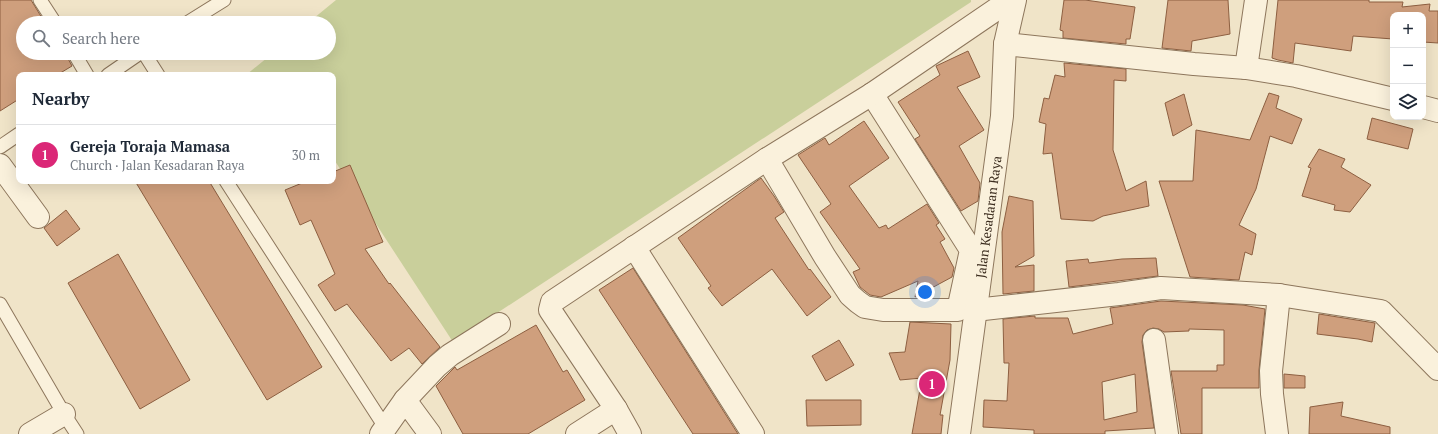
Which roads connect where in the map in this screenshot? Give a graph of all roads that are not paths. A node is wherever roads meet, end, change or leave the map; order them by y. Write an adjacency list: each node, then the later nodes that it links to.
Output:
1 (40, 0): 6 (lane)
2 (224, 0): 7 (lane)
3 (1010, 0): 16 (street)
4 (1015, 0): 8 (street, Jalan Kesadaran Raya)
5 (1256, 0): 12 (street)
6 (50, 16)
7 (199, 16)
8 (1005, 44): 12 (street); 29 (street, Jalan Kesadaran Raya)
9 (78, 60): 13 (lane)
10 (130, 60): 14 (lane)
11 (148, 60): 15 (lane)
12 (1246, 68): 17 (street)
13 (85, 72)
14 (112, 72)
15 (156, 72)
16 (872, 94): 22 (street); 22 (street)
17 (1390, 98)
18 (1426, 108): 19 (street)
19 (1438, 111)
20 (16, 136): 21 (lane)
21 (0, 147)
22 (767, 159): 26 (street)
23 (0, 165): 25 (street)
24 (228, 184): 36 (lane)
25 (38, 217)
26 (634, 247): 34 (street); 42 (street)
27 (1279, 294): 29 (street); 32 (street); 45 (street)
28 (0, 304): 35 (lane)
29 (975, 310): 43 (street, Jalan Kesadaran Raya)
30 (499, 324): 33 (street)
31 (1154, 340): 44 (street)
32 (1438, 369)
33 (405, 400): 36 (street); 39 (street)
34 (616, 409): 40 (street); 41 (street)
35 (64, 414): 37 (street); 38 (lane)
36 (383, 431)
37 (30, 434)
38 (77, 434)
39 (430, 434)
40 (577, 434)
41 (630, 434)
42 (753, 434)
43 (959, 434)
44 (1166, 434)
45 (1278, 434)

